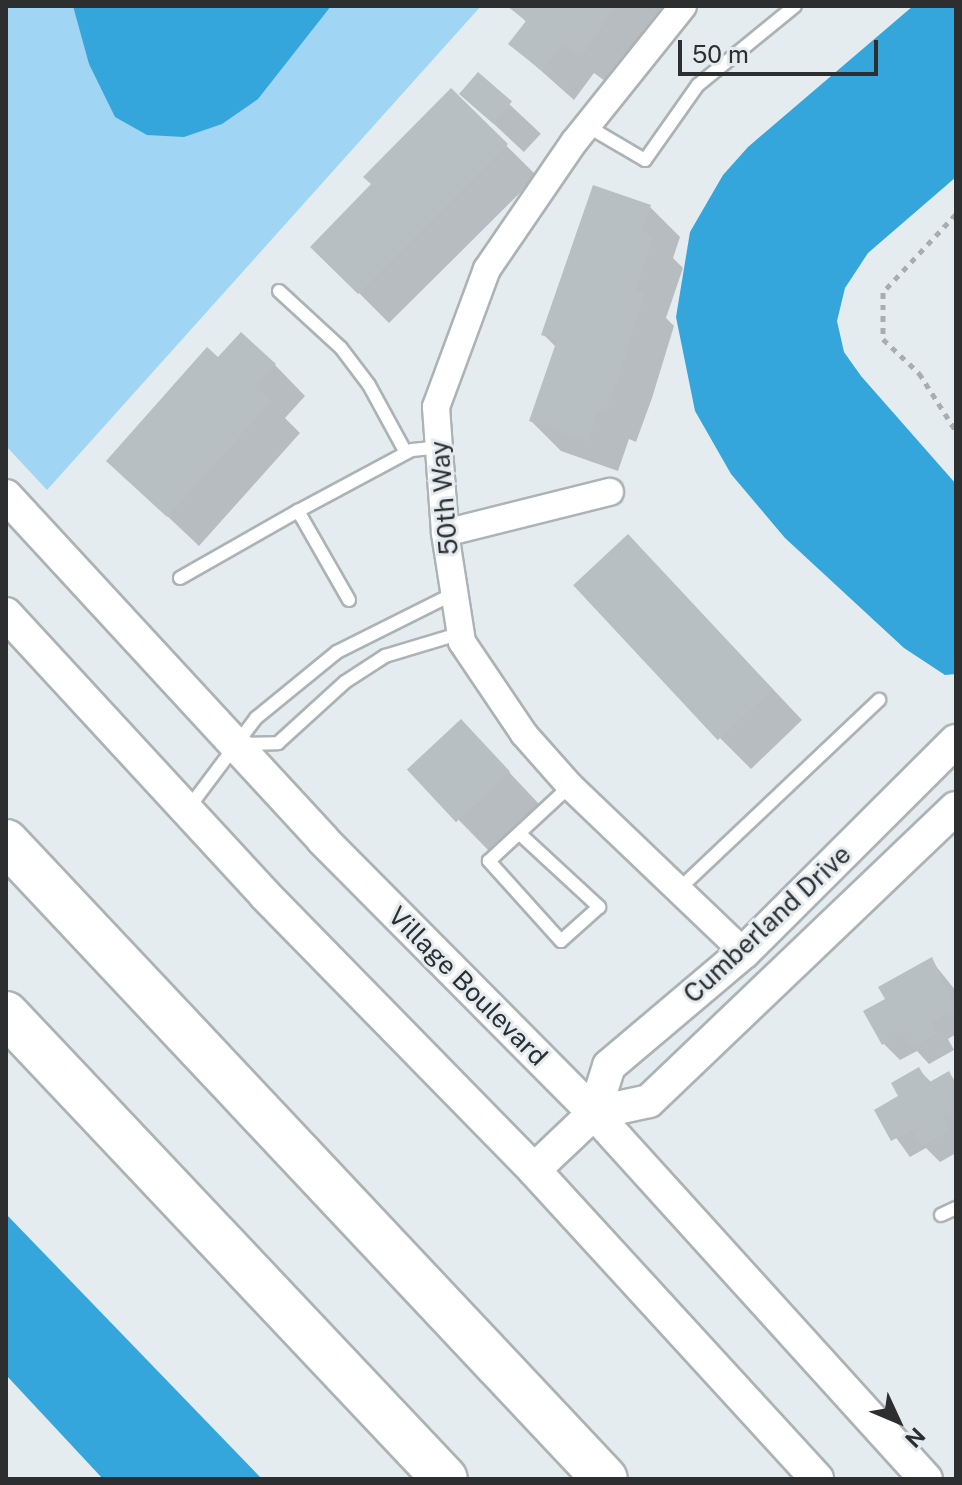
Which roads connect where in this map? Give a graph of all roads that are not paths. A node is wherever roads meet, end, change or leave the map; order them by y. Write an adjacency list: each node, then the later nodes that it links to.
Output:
1 (683, 6): 3 (street, 50th Way)
2 (795, 6): 3 (lane)
3 (587, 126): 5 (street, 50th Way)
4 (279, 291): 6 (lane)
5 (439, 447): 6 (lane); 10 (street, 50th Way)
6 (406, 453): 9 (lane)
7 (610, 492): 10 (street)
8 (6, 496): 18 (street, Village Boulevard)
9 (298, 511): 11 (lane); 13 (lane)
10 (445, 533): 12 (street, 50th Way)
11 (180, 578)
12 (453, 594): 15 (street, 50th Way); 18 (lane)
13 (349, 600)
14 (6, 614): 21 (street)
15 (461, 633): 18 (lane); 19 (street, 50th Way)
16 (879, 700): 24 (lane)
17 (956, 741): 25 (street, Cumberland Drive)
18 (236, 744): 21 (lane); 27 (street, Village Boulevard)
19 (570, 786): 22 (lane); 24 (street, 50th Way)
20 (956, 808): 27 (street, Cumberland Drive)
21 (187, 810): 28 (street)
22 (520, 834): 22 (lane)
23 (6, 842): 32 (highway)
24 (677, 891): 25 (street, 50th Way)
25 (744, 952): 27 (street, Cumberland Drive)
26 (6, 1014): 31 (highway)
27 (594, 1113): 28 (street, Cumberland Drive); 34 (street, Village Boulevard)
28 (534, 1170): 33 (street)
29 (956, 1208): 30 (lane)
30 (941, 1215)
31 (445, 1479)
32 (605, 1479)
33 (817, 1479)
34 (926, 1479)

